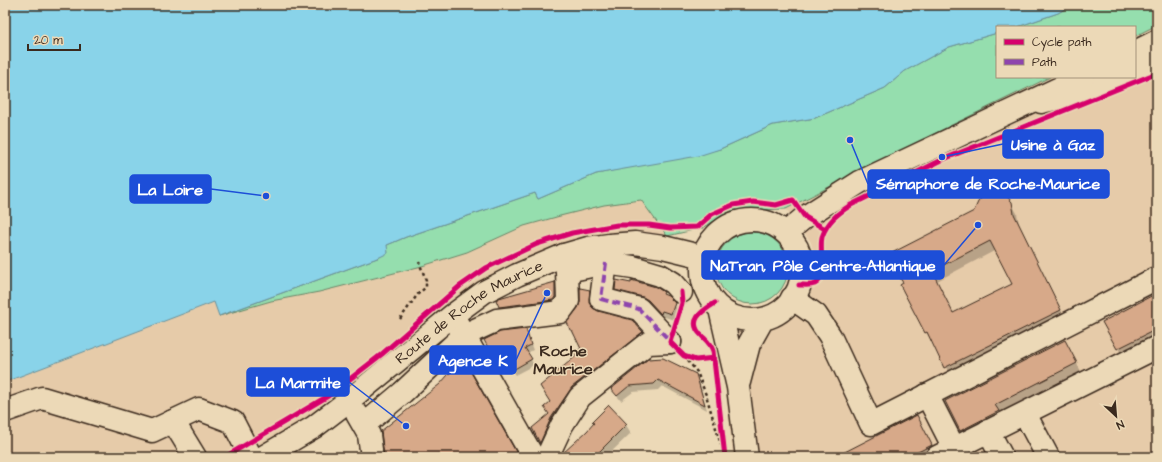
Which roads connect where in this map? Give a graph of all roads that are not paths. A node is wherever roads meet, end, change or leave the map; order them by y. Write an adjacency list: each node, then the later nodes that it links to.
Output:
1 (1157, 41): 2 (street)
2 (1136, 52)
3 (1157, 61): 4 (street)
4 (1136, 71)
5 (1081, 78): 7 (street)
6 (1118, 78): 7 (street)
7 (1022, 106): 8 (street)
8 (788, 235): 9 (street); 14 (street)
9 (704, 257): 10 (street, Route de Roche Maurice); 15 (street)
10 (565, 263): 11 (street, Route de Roche Maurice); 16 (street, Route de Roche Maurice); 18 (street)
11 (606, 263): 13 (street, Route de Roche Maurice); 34 (street)
12 (1157, 278): 21 (street)
13 (681, 292)
14 (792, 298): 17 (street); 21 (street)
15 (720, 309): 17 (street); 20 (street)
16 (453, 315): 18 (street); 22 (street, Route de Roche Maurice)
17 (763, 318): 20 (street)
18 (464, 335): 26 (street); 33 (street)
19 (1157, 346): 24 (street)
20 (738, 387): 35 (street)
21 (927, 395): 28 (street)
22 (348, 401): 26 (street); 31 (street, Route de Roche Maurice)
23 (5, 411): 25 (street)
24 (1025, 414): 27 (street); 37 (street)
25 (173, 421): 29 (street); 30 (street)
26 (364, 425): 32 (street)
27 (988, 431): 28 (street); 36 (street)
28 (945, 453)
29 (195, 457)
30 (251, 457)
31 (263, 457)
32 (372, 457)
33 (533, 457)
34 (547, 457)
35 (747, 457)
36 (1002, 457)
37 (1048, 457)

